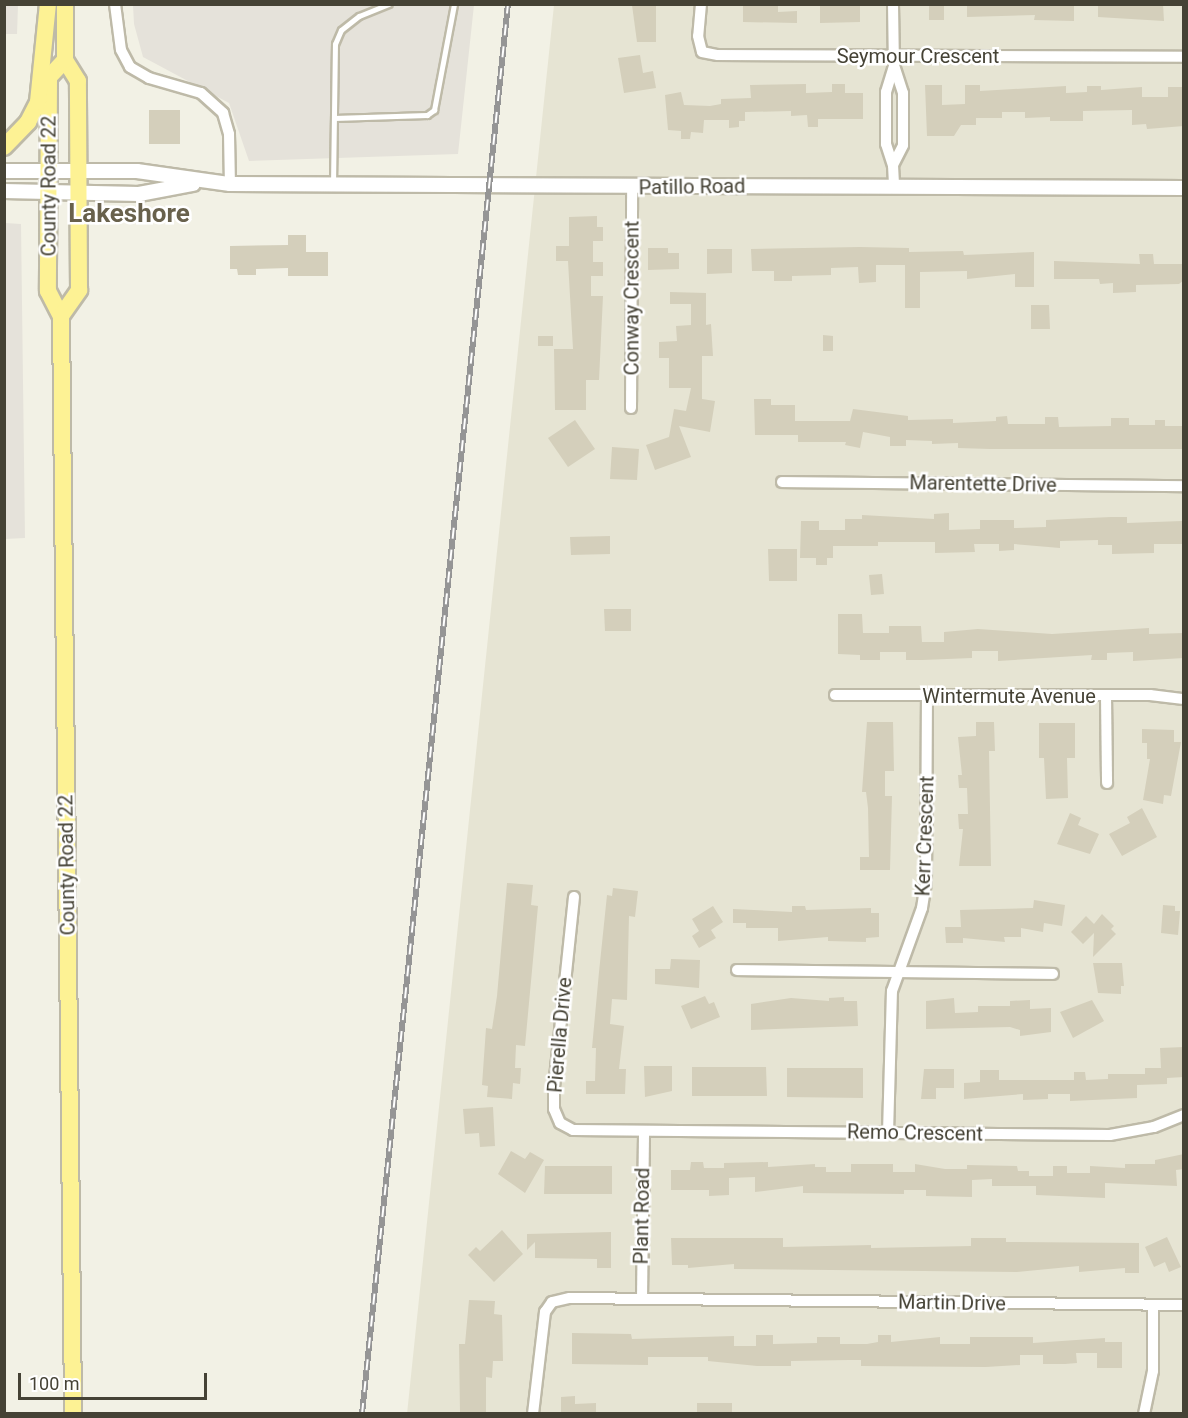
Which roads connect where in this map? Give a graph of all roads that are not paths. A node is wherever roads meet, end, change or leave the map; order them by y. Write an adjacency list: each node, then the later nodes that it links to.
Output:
1 (48, 4): 12 (main road)
2 (65, 4): 9 (main road, County Road 22)
3 (115, 4): 18 (street)
4 (389, 4): 11 (lane)
5 (454, 4): 11 (lane)
6 (701, 4): 10 (street, Seymour Crescent)
7 (893, 4): 10 (street)
8 (1184, 57): 10 (street, Seymour Crescent)
9 (65, 60): 15 (main road, County Road 22); 16 (main road, County Road 22)
10 (894, 61): 13 (street); 13 (street)
11 (334, 118): 19 (lane)
12 (4, 147)
13 (893, 165): 20 (street)
14 (4, 171): 15 (street, Patillo Road)
15 (50, 171): 16 (street, Patillo Road); 24 (main road, County Road 22)
16 (78, 171): 17 (street, Patillo Road); 25 (main road, County Road 22)
17 (201, 182): 18 (street, Patillo Road); 25 (street, Patillo Road)
18 (230, 184): 19 (street, Patillo Road)
19 (333, 185): 21 (street, Patillo Road)
20 (894, 186): 21 (street, Patillo Road); 22 (street, Patillo Road)
21 (632, 188): 27 (street, Conway Crescent)
22 (1184, 188)
23 (4, 191): 24 (street, Patillo Road)
24 (49, 192): 25 (street, Patillo Road); 26 (main road, County Road 22)
25 (78, 193): 26 (main road, County Road 22)
26 (61, 316): 45 (main road, County Road 22)
27 (631, 408)
28 (782, 482): 29 (street, Marentette Drive)
29 (1184, 486)
30 (835, 695): 31 (street, Wintermute Avenue)
31 (927, 696): 32 (street, Wintermute Avenue); 37 (street, Kerr Crescent)
32 (1106, 696): 33 (street, Wintermute Avenue); 34 (street)
33 (1184, 699)
34 (1107, 783)
35 (574, 897): 40 (street, Pierella Drive)
36 (737, 970): 37 (street)
37 (899, 972): 38 (street); 41 (street)
38 (1053, 974)
39 (1184, 1115): 41 (street, Remo Crescent)
40 (644, 1132): 41 (street, Remo Crescent); 42 (street, Plant Road)
41 (888, 1133)
42 (642, 1299): 43 (street, Martin Drive); 46 (street)
43 (1153, 1305): 44 (street); 47 (street)
44 (1184, 1305)
45 (73, 1413)
46 (533, 1413)
47 (1144, 1413)

